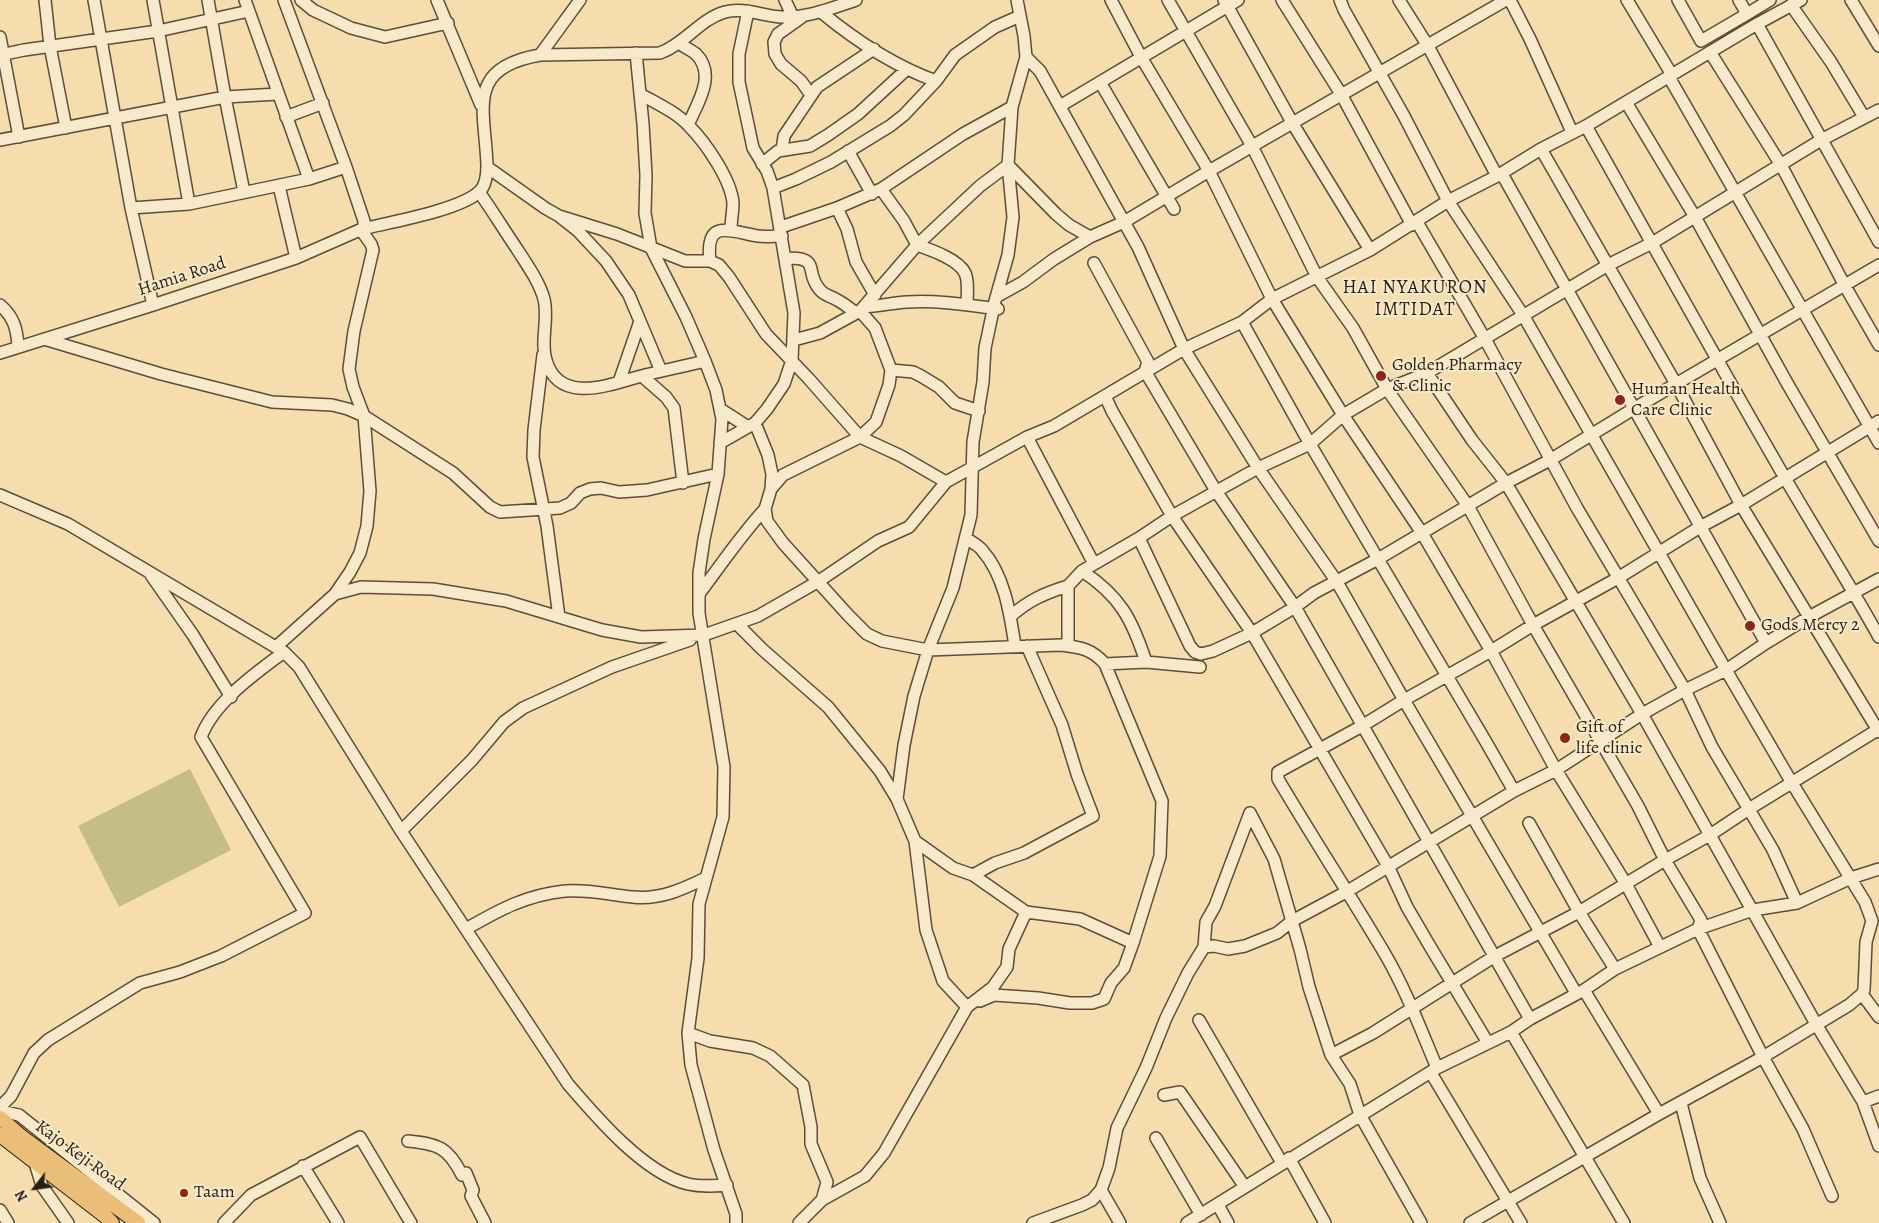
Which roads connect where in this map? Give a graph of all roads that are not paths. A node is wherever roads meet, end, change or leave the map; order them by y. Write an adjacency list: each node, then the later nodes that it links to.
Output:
1 (45, 0): 41 (street)
2 (94, 0): 39 (street)
3 (153, 0): 36 (street)
4 (208, 0): 33 (street)
5 (284, 0): 62 (street)
6 (301, 0): 34 (street)
7 (437, 0): 34 (street)
8 (580, 0): 48 (street)
9 (785, 0): 32 (street)
10 (856, 0): 28 (street)
11 (1017, 0): 31 (street)
12 (1111, 0): 50 (street)
13 (1168, 0): 37 (street)
14 (1238, 0): 25 (street)
15 (1282, 0): 58 (street)
16 (1340, 0): 52 (street)
17 (1399, 0): 42 (street)
18 (1508, 0): 42 (street); 75 (street)
19 (1627, 0): 53 (street)
20 (1678, 0): 29 (street)
21 (1738, 0): 29 (street)
22 (1770, 0): 29 (street)
23 (1851, 0): 43 (street)
24 (1796, 2): 35 (street); 69 (street)
25 (1225, 3): 37 (street); 71 (street)
26 (247, 5): 33 (street); 56 (street)
27 (748, 11): 32 (street); 40 (street); 83 (street)
28 (821, 12): 30 (street); 44 (street)
29 (1747, 14)
30 (806, 15): 32 (street); 59 (street)
31 (1020, 16): 49 (street); 54 (street)
32 (793, 17)
33 (212, 20): 36 (street); 60 (street)
34 (448, 23): 64 (street)
35 (1757, 24): 45 (street); 78 (street)
36 (158, 31): 39 (street); 66 (street)
37 (1185, 31): 50 (street); 79 (street)
38 (0, 37): 47 (street)
39 (102, 39): 41 (street); 70 (street)
40 (679, 43): 46 (street); 72 (street)
41 (50, 46): 47 (street); 74 (street)
42 (1428, 46): 52 (street); 89 (street)
43 (1879, 46)
44 (874, 49): 51 (street); 59 (street)
45 (1710, 52): 53 (street); 85 (street)
46 (636, 53): 48 (street); 57 (street)
47 (2, 55): 76 (street)
48 (540, 55): 64 (street)
49 (1026, 57): 63 (street); 65 (street)
50 (1141, 57): 55 (street); 88 (street)
51 (906, 69): 54 (street); 81 (street)
52 (1380, 72): 58 (street); 98 (street)
53 (1671, 76): 61 (street); 96 (street)
54 (936, 81): 82 (street)
55 (1100, 82): 63 (street); 97 (street)
56 (278, 94): 60 (street); 68 (street)
57 (640, 94): 72 (street); 114 (street)
58 (1341, 94): 71 (street); 106 (street)
59 (811, 95): 81 (street)
60 (225, 98): 66 (street); 94 (street)
61 (1626, 102): 73 (street); 104 (street)
62 (323, 103): 68 (street); 86 (street)
63 (1060, 106): 105 (street)
64 (482, 107): 87 (street)
65 (1012, 107): 84 (street); 93 (street)
66 (171, 108): 70 (street); 99 (street)
67 (1879, 110): 69 (street)
68 (286, 117): 90 (street)
69 (1864, 117): 78 (street)
70 (115, 119): 74 (street); 100 (street)
71 (1293, 124): 79 (street); 115 (street)
72 (688, 125): 108 (street)
73 (1586, 126): 75 (street); 112 (street)
74 (66, 128): 76 (street)
75 (1572, 132): 80 (street)
76 (19, 137): 77 (street)
77 (0, 140)
78 (1821, 140): 85 (street); 111 (street)
79 (1252, 146): 88 (street); 122 (street)
80 (1541, 149): 89 (street); 120 (street)
81 (782, 150): 83 (street)
82 (848, 151): 92 (street); 93 (street)
83 (762, 164): 92 (street)
84 (1008, 164): 110 (street); 113 (street); 126 (street)
85 (1781, 165): 96 (street); 123 (street)
86 (346, 167): 90 (street); 107 (street)
87 (487, 167): 95 (street); 103 (street)
88 (1209, 171): 97 (street); 127 (street)
89 (1500, 175): 98 (street); 124 (street)
90 (309, 179): 91 (street)
91 (280, 186): 94 (street); 116 (street)
92 (774, 188): 109 (street)
93 (877, 191): 101 (street); 113 (street)
94 (244, 192): 99 (street)
95 (479, 192): 107 (street, Hamia Road); 143 (street)
96 (1734, 192): 104 (street); 132 (street)
97 (1168, 197): 102 (street); 105 (street)
98 (1448, 201): 106 (street); 134 (street)
99 (189, 204): 100 (street)
100 (132, 208): 130 (street)
101 (838, 208): 109 (street); 125 (street)
102 (1174, 209)
103 (559, 216): 114 (street); 135 (street)
104 (1695, 216): 112 (street); 137 (street)
105 (1124, 222): 110 (street); 144 (street)
106 (1414, 223): 115 (street); 139 (street)
107 (362, 227): 116 (street, Hamia Road); 162 (street)
108 (731, 230): 109 (street); 118 (street)
109 (781, 232): 117 (street)
110 (1090, 237): 126 (street)
111 (1879, 242)
112 (1652, 243): 120 (street); 147 (street)
113 (917, 246): 125 (street); 128 (street)
114 (650, 248): 118 (street); 148 (street)
115 (1370, 250): 122 (street)
116 (296, 258): 130 (street, Hamia Road)
117 (785, 258): 133 (street); 140 (street)
118 (710, 261): 146 (street)
119 (1094, 263): 151 (street)
120 (1608, 265): 124 (street); 155 (street)
121 (1879, 266): 123 (street)
122 (1317, 277): 127 (street); 156 (street)
123 (1845, 286): 132 (street); 141 (street)
124 (1568, 290): 134 (street); 158 (street)
125 (876, 295): 133 (street)
126 (996, 297): 160 (street)
127 (1272, 299): 136 (street); 161 (street)
128 (967, 304): 131 (street); 133 (street)
129 (0, 305): 142 (street)
130 (153, 305): 138 (street, Hamia Road)
131 (998, 309)
132 (1803, 310): 137 (street); 163 (street)
133 (860, 311): 140 (street); 149 (street)
134 (1523, 315): 139 (street); 165 (street)
135 (640, 321): 150 (street); 154 (street)
136 (1242, 322): 144 (street); 170 (street)
137 (1760, 334): 147 (street); 171 (street)
138 (44, 339): 142 (street, Hamia Road); 162 (street)
139 (1484, 339): 152 (street); 172 (street)
140 (794, 340): 146 (street)
141 (1879, 345)
142 (18, 347): 145 (street, Hamia Road)
143 (544, 349): 154 (street); 185 (street)
144 (1184, 349): 151 (street); 174 (street)
145 (0, 352)
146 (792, 360): 164 (street); 166 (street)
147 (1718, 360): 155 (street); 176 (street)
148 (705, 361): 150 (street); 159 (street)
149 (891, 370): 160 (street); 166 (street)
150 (661, 371): 153 (street)
151 (1145, 371): 157 (street); 181 (street)
152 (1427, 373): 156 (street); 179 (street)
153 (642, 376): 154 (street); 178 (street)
154 (619, 382)
155 (1676, 384): 158 (street); 183 (street)
156 (1387, 389): 161 (street); 184 (street)
157 (1105, 396): 167 (street); 187 (street)
158 (1635, 408): 165 (street); 188 (street)
159 (720, 409): 164 (street); 168 (street)
160 (979, 411): 173 (street)
161 (1343, 415): 170 (street); 189 (street)
162 (364, 416): 185 (street); 204 (street)
163 (1874, 424): 169 (street); 171 (street)
164 (751, 425): 168 (street); 180 (street)
165 (1591, 436): 172 (street); 193 (street)
166 (860, 437): 177 (street); 180 (street)
167 (1027, 437): 173 (street); 195 (street)
168 (720, 443): 175 (street)
169 (1879, 443)
170 (1310, 444): 174 (street); 194 (street)
171 (1827, 452): 176 (street); 192 (street)
172 (1550, 460): 179 (street); 198 (street)
173 (973, 467): 177 (street); 190 (street)
174 (1258, 468): 181 (street); 201 (street)
175 (718, 474): 178 (street); 205 (street)
176 (1785, 479): 183 (street); 203 (street)
177 (946, 482): 200 (street)
178 (683, 483): 185 (street)
179 (1506, 483): 184 (street); 206 (street)
180 (771, 489): 186 (street)
181 (1216, 491): 187 (street); 207 (street)
182 (0, 496): 197 (street)
183 (1741, 505): 188 (street); 210 (street)
184 (1468, 506): 189 (street); 212 (street)
185 (543, 509): 208 (street)
186 (765, 509): 200 (street); 205 (street)
187 (1172, 516): 191 (street); 213 (street)
188 (1700, 527): 193 (street); 216 (street)
189 (1422, 533): 194 (street); 222 (street)
190 (966, 538): 209 (street); 221 (street)
191 (1139, 538): 195 (street); 213 (street)
192 (1879, 541)
193 (1659, 553): 198 (street); 226 (street)
194 (1378, 559): 201 (street); 227 (street)
195 (1094, 564): 196 (street)
196 (1082, 571): 202 (street); 223 (street)
197 (150, 573): 220 (street); 229 (street)
198 (1618, 578): 206 (street); 228 (street)
199 (1879, 579): 203 (street)
200 (819, 581): 211 (street); 221 (street)
201 (1337, 582): 207 (street); 230 (street)
202 (1068, 586): 209 (street); 219 (street)
203 (1855, 593): 210 (street); 215 (street)
204 (335, 594): 208 (street); 220 (street)
205 (699, 594): 214 (street)
206 (1575, 601): 212 (street); 231 (street)
207 (1295, 607): 213 (street); 232 (street)
208 (559, 617): 214 (street)
209 (1010, 617): 217 (street)
210 (1809, 617): 216 (street); 233 (street)
211 (737, 624): 214 (street); 239 (street)
212 (1533, 625): 222 (street); 234 (street)
213 (1252, 633): 235 (street)
214 (704, 635): 243 (street); 251 (street)
215 (1879, 637)
216 (1766, 644): 226 (street)
217 (1015, 646): 218 (street); 221 (street)
218 (1027, 646): 219 (street); 250 (street)
219 (1068, 646): 224 (street)
220 (281, 649): 229 (street); 243 (street)
221 (928, 650): 239 (street)
222 (1491, 651): 227 (street); 236 (street)
223 (1146, 662): 224 (street); 225 (street)
224 (1106, 664): 263 (street)
225 (1200, 667)
226 (1726, 670): 228 (street); 237 (street)
227 (1446, 675): 230 (street); 238 (street)
228 (1684, 690): 231 (street); 240 (street)
229 (231, 697): 287 (street)
230 (1404, 700): 232 (street); 241 (street)
231 (1642, 714): 234 (street); 244 (street)
232 (1362, 726): 235 (street); 246 (street)
233 (1878, 730): 237 (street)
234 (1600, 742): 236 (street); 247 (street)
235 (1319, 750): 248 (street); 254 (street)
236 (1556, 770): 238 (street); 253 (street)
237 (1792, 783): 240 (street); 252 (street)
238 (1514, 791): 241 (street)
239 (897, 799): 245 (street)
240 (1749, 809): 244 (street); 255 (street)
241 (1472, 816): 246 (street); 262 (street)
242 (1530, 823): 258 (street)
243 (400, 832): 260 (street)
244 (1710, 836): 247 (street); 256 (street)
245 (915, 841): 250 (street); 271 (street)
246 (1428, 841): 248 (street); 266 (street)
247 (1665, 860): 253 (street); 261 (street)
248 (1388, 866): 254 (street); 268 (street)
249 (1879, 869): 252 (street)
250 (972, 875): 257 (street)
251 (706, 878): 260 (street); 278 (street)
252 (1851, 878): 255 (street); 270 (street)
253 (1626, 884): 258 (street); 265 (street)
254 (1346, 892): 259 (street); 272 (street)
255 (1797, 903): 256 (street)
256 (1753, 910): 261 (street); 276 (street)
257 (1026, 912): 263 (street); 271 (street)
258 (1579, 912): 262 (street); 267 (street)
259 (1292, 921): 264 (street); 264 (street); 280 (street)
260 (466, 929): 299 (street)
261 (1698, 929): 265 (street); 281 (street)
262 (1541, 934): 266 (street); 269 (street)
263 (1133, 943): 271 (street)
264 (1204, 947): 301 (street)
265 (1660, 947): 267 (street)
266 (1495, 956): 268 (street); 274 (street)
267 (1615, 969): 269 (street)
268 (1452, 983): 272 (street); 279 (street)
269 (1580, 992): 274 (street); 288 (street)
270 (1862, 994): 273 (street); 276 (street)
271 (967, 1007): 303 (street)
272 (1412, 1009): 280 (street); 282 (street)
273 (1879, 1017)
274 (1530, 1018): 277 (street)
275 (1199, 1020): 296 (street)
276 (1816, 1024): 281 (street); 285 (street)
277 (1511, 1032): 279 (street); 295 (street)
278 (688, 1033): 299 (street); 303 (street)
279 (1488, 1043): 282 (street)
280 (1331, 1055): 289 (street)
281 (1763, 1057): 286 (street); 302 (street)
282 (1434, 1070): 289 (street); 304 (street)
283 (1164, 1096): 300 (street)
284 (1879, 1096): 285 (street)
285 (1863, 1102): 294 (street)
286 (1681, 1103): 288 (street); 328 (street)
287 (0, 1109): 312 (street)
288 (1659, 1114): 295 (street)
289 (1360, 1115): 296 (street); 324 (street)
290 (0, 1118): 311 (main road, Kajo Keji Road)
291 (0, 1135): 297 (main road, Kajo Keji Road)
292 (1156, 1138): 307 (street)
293 (408, 1141): 316 (street)
294 (1879, 1146)
295 (1585, 1157): 304 (street); 327 (street)
296 (1285, 1161): 300 (street); 323 (street)
297 (36, 1163): 309 (street); 310 (main road, Kajo Keji Road)
298 (303, 1166): 313 (street); 314 (street); 315 (street)
299 (727, 1185): 317 (street)
300 (1245, 1187): 305 (street)
301 (1101, 1190): 319 (street); 320 (street)
302 (1832, 1196)
303 (822, 1200): 318 (street)
304 (1507, 1200): 325 (street); 326 (street)
305 (1218, 1205): 307 (street); 322 (street)
306 (0, 1210): 308 (street)
307 (1201, 1215): 321 (street)
308 (8, 1223)
309 (68, 1223)
310 (112, 1223)
311 (138, 1223)
312 (154, 1223)
313 (224, 1223)
314 (338, 1223)
315 (411, 1223)
316 (485, 1223)
317 (736, 1223)
318 (799, 1223)
319 (1033, 1223)
320 (1120, 1223)
321 (1187, 1223)
322 (1228, 1223)
323 (1325, 1223)
324 (1421, 1223)
325 (1470, 1223)
326 (1521, 1223)
327 (1624, 1223)
328 (1720, 1223)

